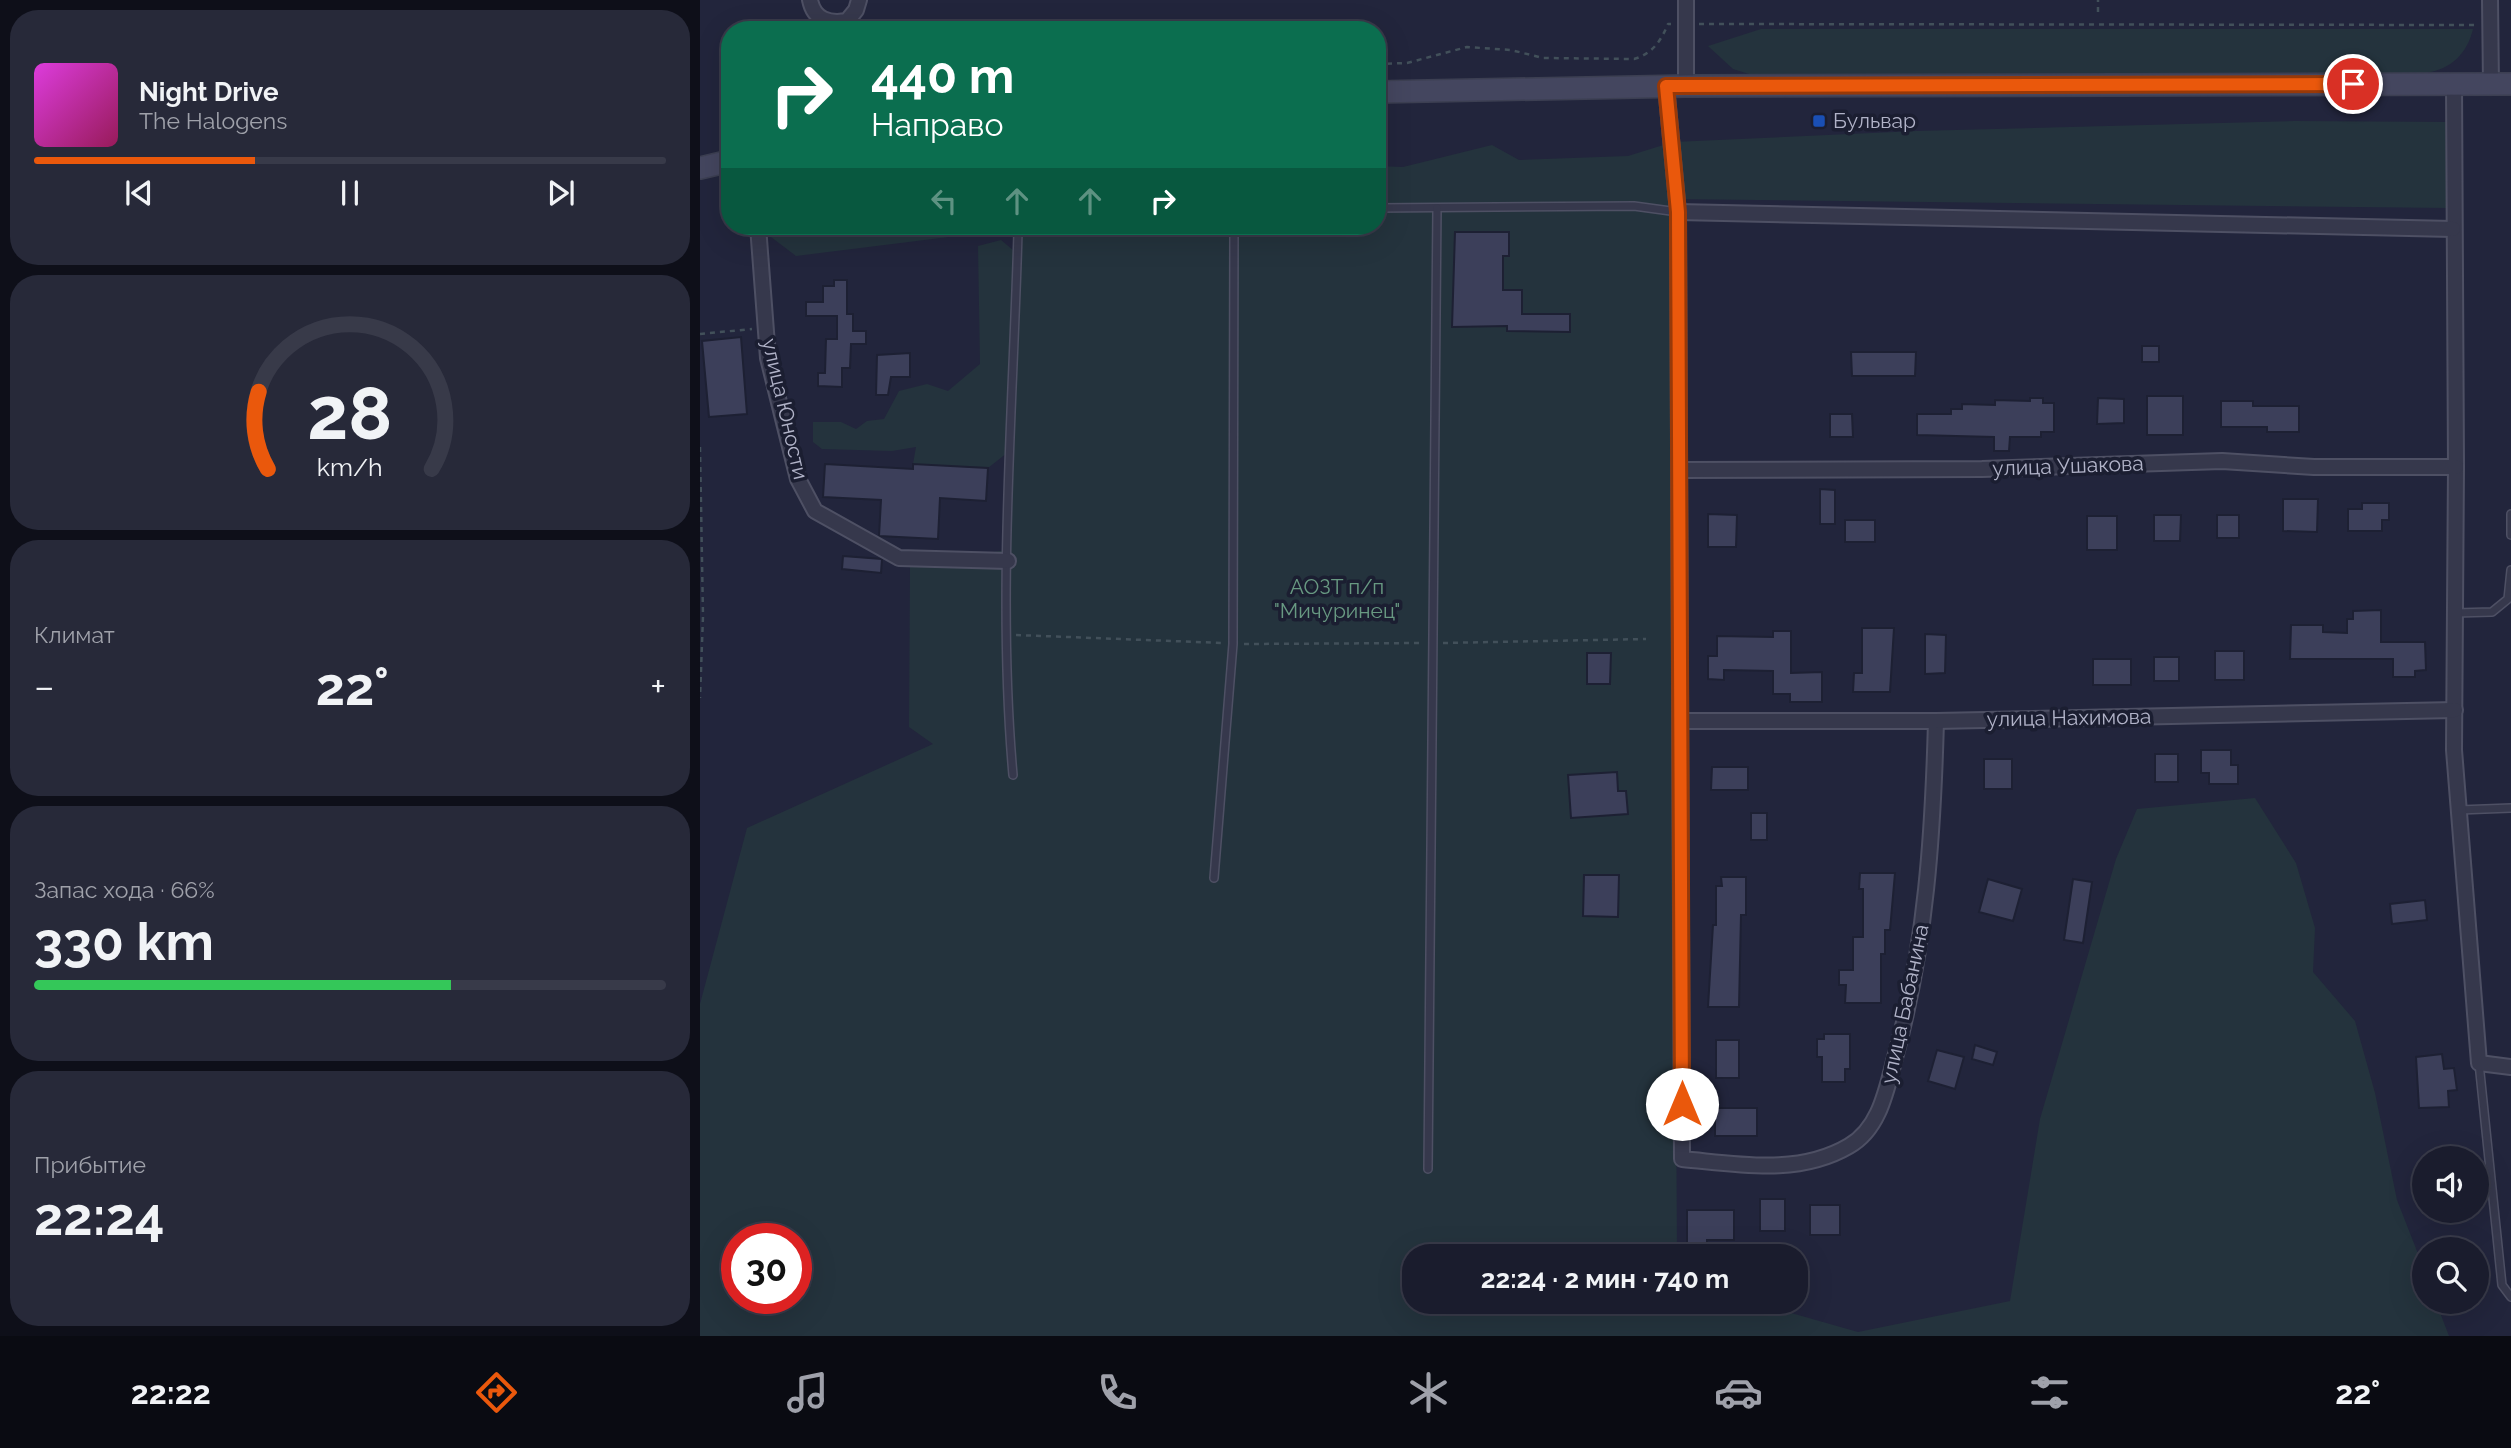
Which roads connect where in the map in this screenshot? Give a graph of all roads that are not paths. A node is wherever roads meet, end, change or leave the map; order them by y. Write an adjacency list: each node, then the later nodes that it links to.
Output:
1 (810, 0): 5 (street)
2 (859, 0): 6 (street)
3 (1686, 0): 9 (street)
4 (2490, 0): 8 (street)
5 (823, 21)
6 (847, 21)
7 (2454, 84): 8 (main road); 9 (main road); 16 (street)
8 (2501, 85)
9 (1676, 86): 10 (main road); 15 (street)
10 (1386, 92)
11 (721, 163): 12 (main road)
12 (700, 168)
13 (1386, 208): 14 (lane)
14 (1437, 208): 15 (lane); 36 (lane)
15 (1678, 212): 16 (street); 21 (street)
16 (2453, 229): 20 (street)
17 (759, 235): 24 (street, улица Юности)
18 (1018, 235): 24 (lane)
19 (1234, 235): 33 (lane)
20 (2456, 467): 21 (street, улица Ушакова); 26 (street)
21 (1679, 470): 28 (street)
22 (2511, 514): 23 (lane)
23 (2511, 535)
24 (1008, 561): 30 (lane)
25 (2511, 570): 26 (lane)
26 (2455, 613): 27 (street)
27 (2455, 710): 29 (street, улица Нахимова); 32 (street)
28 (1682, 721): 29 (street, улица Нахимова); 29 (street, улица Бабанина)
29 (1936, 721)
30 (1013, 775)
31 (2511, 808): 32 (lane)
32 (2459, 810): 34 (street)
33 (1214, 878)
34 (2479, 1063): 35 (street); 37 (lane)
35 (2511, 1067)
36 (1428, 1169)
37 (2511, 1297)

